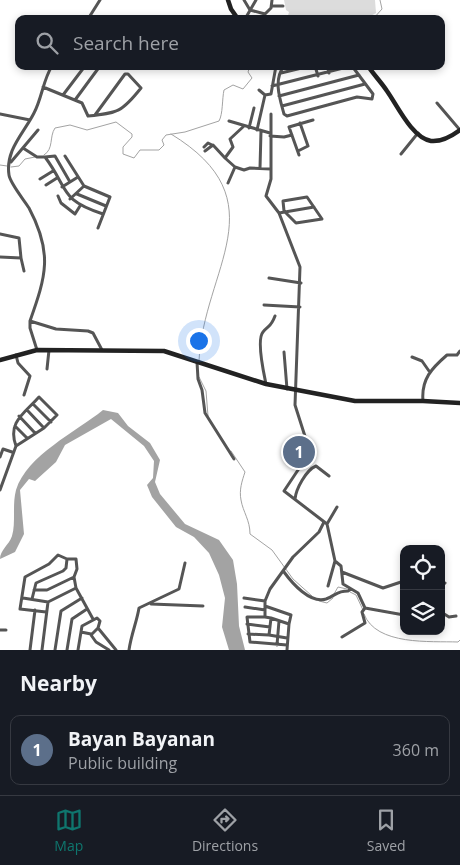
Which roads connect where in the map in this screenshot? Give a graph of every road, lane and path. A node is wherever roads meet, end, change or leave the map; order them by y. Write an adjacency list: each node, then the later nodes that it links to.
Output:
1 (100, 0): 9 (street)
2 (228, 0): 10 (main road)
3 (244, 0): 8 (street)
4 (256, 0): 8 (street)
5 (272, 0): 6 (street)
6 (272, 6): 7 (street); 8 (street)
7 (283, 6)
8 (250, 10): 11 (street)
9 (91, 15)
10 (235, 15)
11 (247, 15)
12 (50, 70): 30 (street)
13 (82, 70): 32 (street)
14 (97, 70): 35 (street)
15 (275, 70): 29 (street)
16 (282, 70): 23 (street)
17 (293, 70): 23 (street)
18 (316, 70): 25 (street)
19 (328, 70): 24 (street)
20 (336, 70): 24 (street)
21 (355, 70): 26 (street)
22 (371, 70): 51 (main road)
23 (280, 73): 27 (street)
24 (329, 73): 25 (street)
25 (318, 76): 27 (street)
26 (359, 76): 28 (street); 34 (street)
27 (279, 84): 29 (street); 34 (street)
28 (365, 84): 37 (street); 37 (street)
29 (272, 86): 33 (street)
30 (43, 87): 32 (street); 42 (street)
31 (259, 90): 33 (street)
32 (63, 95): 35 (street)
33 (265, 95): 50 (street)
34 (279, 96): 37 (street)
35 (75, 100): 41 (street)
36 (437, 103): 49 (street)
37 (282, 106)
38 (254, 108): 47 (street)
39 (0, 114): 42 (street)
40 (271, 114): 52 (street)
41 (95, 115): 41 (street)
42 (30, 120): 62 (street)
43 (313, 120): 45 (street)
44 (229, 121): 46 (street)
45 (300, 123): 53 (street); 53 (street)
46 (244, 126): 47 (street); 61 (street)
47 (249, 128): 50 (street)
48 (38, 130): 56 (street)
49 (460, 130): 51 (main road)
50 (259, 131): 52 (street); 64 (street)
51 (418, 132): 58 (street)
52 (270, 135): 53 (street); 65 (street)
53 (292, 135)
54 (213, 145): 55 (street); 57 (street); 61 (street)
55 (204, 147)
56 (24, 148): 60 (street); 62 (street)
57 (205, 151)
58 (401, 154)
59 (66, 156): 67 (street)
60 (44, 157): 66 (street); 70 (street)
61 (225, 158): 63 (street)
62 (9, 166): 94 (street)
63 (235, 167): 64 (street); 71 (street)
64 (260, 168): 65 (street)
65 (271, 168): 82 (street)
66 (54, 172): 68 (street); 69 (street)
67 (78, 177): 70 (street); 73 (street)
68 (57, 178): 72 (street); 74 (street)
69 (40, 179)
70 (70, 182): 74 (street)
71 (228, 183)
72 (46, 185)
73 (84, 186): 75 (street); 79 (street)
74 (62, 187): 77 (street)
75 (76, 194): 77 (street); 79 (street)
76 (58, 196): 78 (street)
77 (70, 199): 78 (street)
78 (80, 206): 83 (street)
79 (106, 206): 83 (street)
80 (314, 207): 81 (street); 81 (street); 81 (street)
81 (284, 211): 82 (street)
82 (279, 213): 90 (street)
83 (103, 214): 84 (street)
84 (98, 228)
85 (0, 234): 87 (street)
86 (0, 257): 87 (street)
87 (21, 258): 88 (street)
88 (24, 270)
89 (269, 278): 90 (street)
90 (301, 283): 92 (street)
91 (264, 305): 92 (street)
92 (300, 307): 108 (street)
93 (275, 316): 106 (street)
94 (30, 321): 95 (street); 98 (street)
95 (37, 350): 96 (main road); 100 (main road)
96 (49, 350): 98 (main road); 104 (street)
97 (460, 351): 105 (street)
98 (103, 352): 103 (main road)
99 (284, 352): 107 (street)
100 (16, 355): 102 (main road); 109 (street)
101 (412, 357): 105 (street)
102 (0, 359)
103 (197, 362): 106 (main road); 123 (street)
104 (46, 369)
105 (429, 371): 110 (street)
106 (266, 384): 107 (main road)
107 (286, 389): 108 (main road)
108 (295, 390): 110 (main road); 126 (street)
109 (24, 395)
110 (423, 401): 111 (main road)
111 (460, 403)
112 (33, 404): 113 (street); 115 (street); 115 (street)
113 (27, 410): 114 (street); 117 (street)
114 (19, 416): 116 (street); 118 (street)
115 (51, 422): 117 (street)
116 (16, 426): 119 (street); 120 (street)
117 (44, 428): 118 (street)
118 (36, 434): 119 (street)
119 (28, 438): 120 (street)
120 (16, 446): 121 (street)
121 (12, 452): 122 (street); 125 (street)
122 (0, 456)
123 (234, 459)
124 (329, 476): 126 (street)
125 (0, 488)
126 (295, 499): 128 (street)
127 (337, 507): 128 (street)
128 (326, 523): 130 (street); 132 (street)
129 (67, 559): 134 (street); 139 (street); 140 (street)
130 (336, 561): 133 (street); 136 (street)
131 (186, 563): 146 (street)
132 (285, 570): 138 (street); 145 (street)
133 (342, 572): 135 (street); 138 (street)
134 (74, 578): 137 (street); 139 (street)
135 (400, 582)
136 (328, 586)
137 (76, 588): 141 (street); 144 (street)
138 (351, 589): 150 (street)
139 (34, 590): 143 (street)
140 (23, 598): 143 (street); 152 (street)
141 (82, 598): 151 (street); 180 (street)
142 (244, 598): 145 (street)
143 (32, 599): 144 (street)
144 (48, 602): 153 (street)
145 (265, 602): 149 (street)
146 (151, 604): 147 (street); 184 (street)
147 (203, 606)
148 (245, 607): 149 (street)
149 (265, 608): 156 (street); 162 (street)
150 (364, 608): 154 (street); 172 (street)
151 (87, 609): 159 (street); 181 (street)
152 (35, 610): 153 (street); 178 (street)
153 (46, 612): 179 (street)
154 (400, 614)
155 (445, 614): 157 (street)
156 (265, 616): 158 (street); 161 (street)
157 (456, 616)
158 (271, 618): 160 (street); 163 (street)
159 (93, 619): 164 (street); 167 (street)
160 (279, 621): 162 (street); 171 (street)
161 (247, 624): 163 (street); 169 (street)
162 (289, 624): 173 (street)
163 (270, 627): 170 (street)
164 (98, 628): 168 (street); 174 (street)
165 (0, 630): 166 (street)
166 (6, 630)
167 (81, 632): 168 (street); 182 (street)
168 (92, 634): 177 (street)
169 (248, 634): 170 (street); 175 (street)
170 (269, 635): 171 (street)
171 (278, 637): 173 (street); 175 (street)
172 (342, 637)
173 (287, 638): 176 (street)
174 (111, 644): 177 (street); 183 (street)
175 (277, 645): 176 (street)
176 (287, 645): 185 (street)
177 (108, 648)
178 (30, 650)
179 (42, 650)
180 (55, 650)
181 (67, 650)
182 (78, 650)
183 (116, 650)
184 (129, 650)
185 (288, 650)

